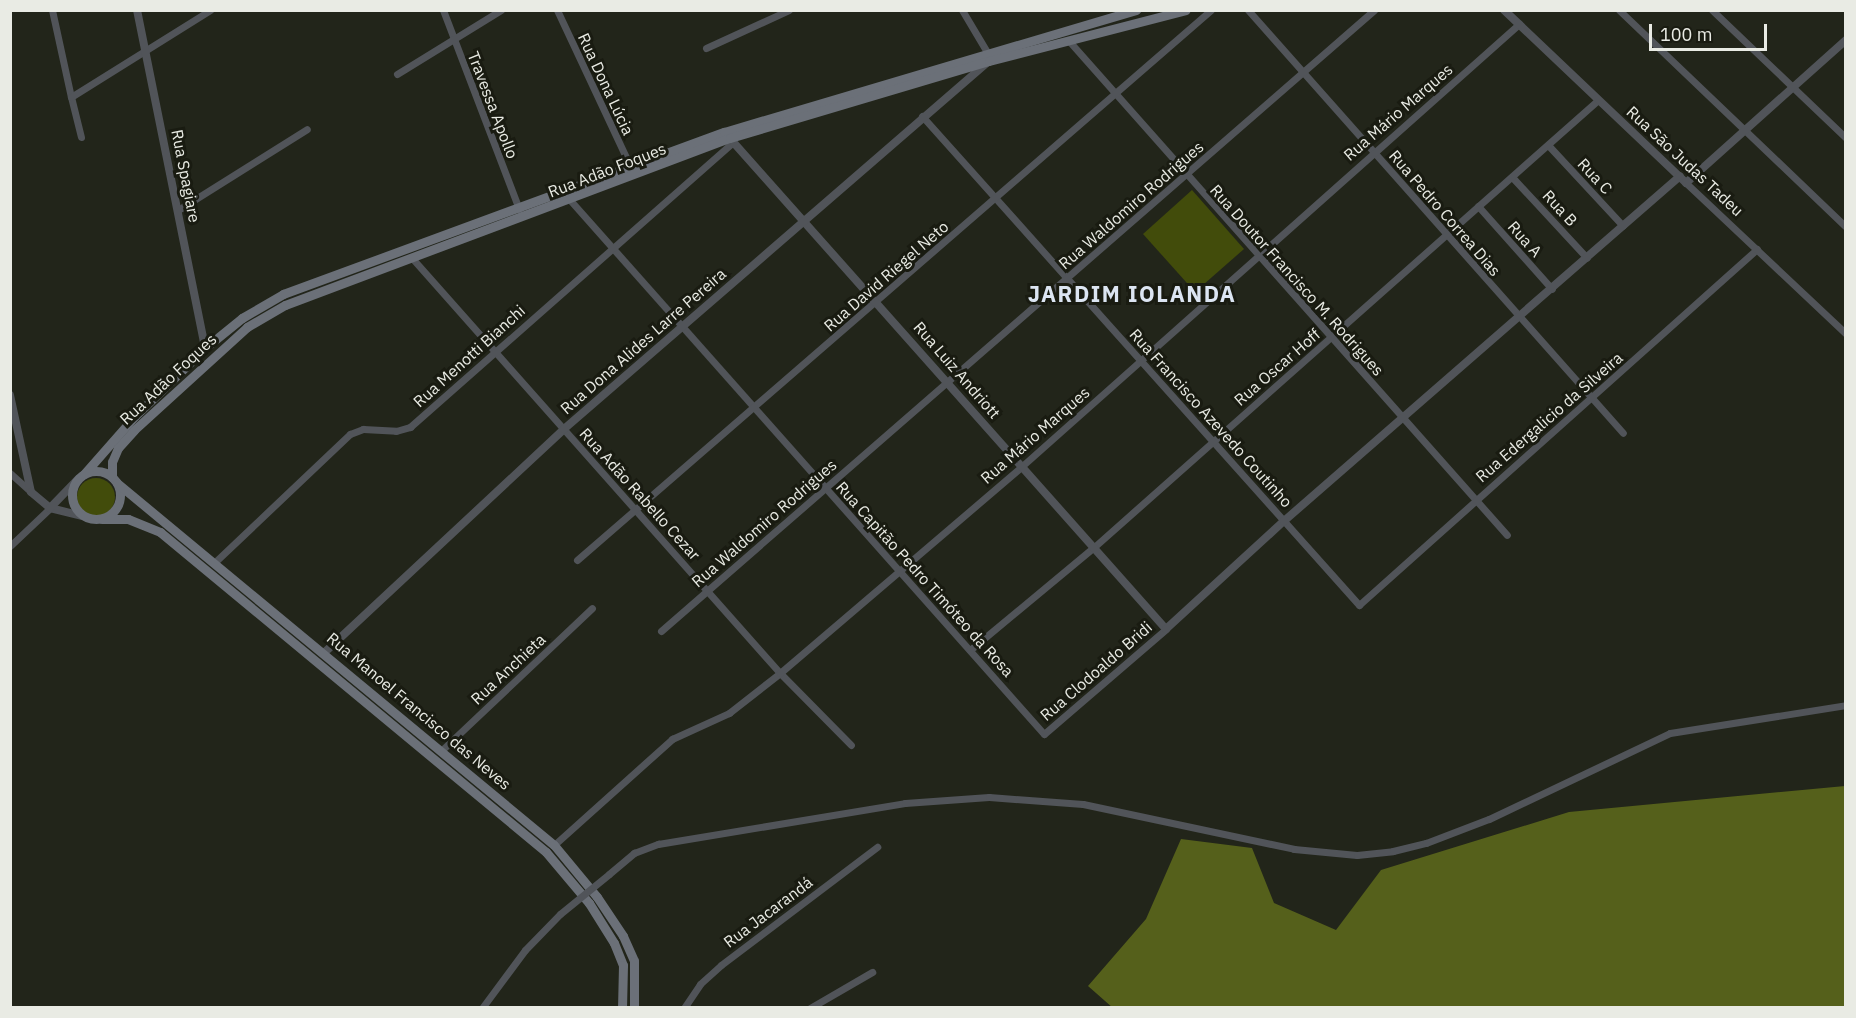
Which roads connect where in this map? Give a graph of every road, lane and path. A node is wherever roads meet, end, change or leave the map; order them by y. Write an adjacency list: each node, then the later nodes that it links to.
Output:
1 (52, 10): 28 (street)
2 (137, 10): 22 (street, Rua Spagiare)
3 (210, 10): 22 (street)
4 (443, 10): 18 (street, Travessa Apollo)
5 (501, 10): 18 (street)
6 (557, 10): 38 (street, Rua Dona Lúcia)
7 (789, 10): 21 (street)
8 (962, 10): 23 (street)
9 (1136, 10): 23 (main road, Rua Adão Foques)
10 (1186, 10): 20 (main road, Rua Adão Foques)
11 (1211, 10): 27 (street, Rua David Riegel Neto)
12 (1248, 10): 24 (street, Rua Pedro Correa Dias)
13 (1374, 10): 24 (street, Rua Waldomiro Rodrigues)
14 (1504, 10): 17 (street, Rua São Judas Tadeu)
15 (1619, 10): 32 (street)
16 (1712, 10): 26 (street)
17 (1519, 24): 29 (street, Rua São Judas Tadeu); 37 (street, Rua Mário Marques)
18 (453, 40): 25 (street); 45 (street, Travessa Apollo)
19 (1845, 40): 26 (street)
20 (1069, 41): 23 (main road, Rua Adão Foques); 27 (street, Rua Doutor Francisco M. Rodrigues)
21 (705, 48)
22 (146, 51): 28 (street); 46 (street, Rua Spagiare)
23 (988, 57): 30 (street, Rua Dona Alides Larre Pereira); 34 (main road, Rua Adão Foques)
24 (1304, 72): 37 (street, Rua Pedro Correa Dias); 39 (street, Rua Waldomiro Rodrigues)
25 (397, 74)
26 (1791, 87): 32 (street); 35 (street)
27 (1114, 93): 39 (street, Rua Doutor Francisco M. Rodrigues); 42 (street, Rua David Riegel Neto)
28 (71, 97): 33 (street)
29 (1598, 100): 36 (street, Rua Oscar Hoff); 41 (street, Rua São Judas Tadeu)
30 (922, 116): 42 (street, Rua Francisco Azevedo Coutinho); 47 (street, Rua Dona Alides Larre Pereira)
31 (307, 129): 46 (street)
32 (1744, 129): 41 (street); 49 (street)
33 (81, 137)
34 (729, 137): 38 (main road, Rua Adão Foques); 43 (main road, Rua Adão Foques); 47 (street, Rua Luiz Andriott); 51 (street, Rua Menotti Bianchi)
35 (1845, 138)
36 (1548, 145): 40 (street, Rua Oscar Hoff); 48 (street, Rua C)
37 (1373, 152): 50 (street, Rua Pedro Correa Dias); 53 (street, Rua Mário Marques)
38 (631, 168): 45 (main road, Rua Adão Foques)
39 (1186, 175): 53 (street, Rua Doutor Francisco M. Rodrigues); 56 (street, Rua Waldomiro Rodrigues)
40 (1512, 177): 44 (street, Rua Oscar Hoff); 55 (street, Rua B)
41 (1683, 180): 48 (street); 52 (street, Rua São Judas Tadeu)
42 (997, 198): 56 (street, Rua Francisco Azevedo Coutinho); 58 (street, Rua David Riegel Neto)
43 (570, 200): 51 (street, Rua Capitão Pedro Timóteo da Rosa); 54 (main road, Rua Adão Foques)
44 (1478, 206): 50 (street, Rua Oscar Hoff); 57 (street, Rua A)
45 (519, 209): 63 (main road, Rua Adão Foques)
46 (178, 210): 63 (street, Rua Spagiare)
47 (805, 221): 58 (street, Rua Luiz Andriott); 60 (street, Rua Dona Alides Larre Pereira)
48 (1623, 226): 55 (street)
49 (1845, 228)
50 (1448, 234): 59 (street, Rua Pedro Correa Dias); 62 (street, Rua Oscar Hoff)
51 (611, 247): 60 (street, Rua Capitão Pedro Timóteo da Rosa); 64 (street, Rua Menotti Bianchi)
52 (1757, 249): 61 (street, Rua São Judas Tadeu); 68 (street, Rua Edergalicio da Silveira)
53 (1258, 255): 62 (street, Rua Doutor Francisco M. Rodrigues); 65 (street, Rua Mário Marques)
54 (412, 258): 64 (street, Rua Adão Rabello Cezar); 77 (main road, Rua Adão Foques)
55 (1587, 258): 57 (street)
56 (1067, 278): 65 (street, Rua Francisco Azevedo Coutinho); 66 (street, Rua Waldomiro Rodrigues)
57 (1552, 289): 59 (street)
58 (878, 303): 66 (street, Rua Luiz Andriott); 69 (street, Rua David Riegel Neto)
59 (1519, 319): 68 (street, Rua Pedro Correa Dias); 70 (street)
60 (683, 326): 69 (street, Rua Capitão Pedro Timóteo da Rosa); 71 (street, Rua Dona Alides Larre Pereira)
61 (1845, 334)
62 (1331, 338): 70 (street, Rua Doutor Francisco M. Rodrigues); 73 (street, Rua Oscar Hoff)
63 (205, 348): 76 (main road, Rua Adão Foques)
64 (494, 352): 71 (street, Rua Adão Rabello Cezar); 90 (street, Rua Menotti Bianchi)
65 (1141, 360): 73 (street, Rua Francisco Azevedo Coutinho); 74 (street, Rua Mário Marques)
66 (949, 384): 74 (street, Rua Luiz Andriott); 78 (street, Rua Waldomiro Rodrigues)
67 (10, 395): 79 (street)
68 (1592, 398): 72 (street, Rua Pedro Correa Dias); 80 (street, Rua Edergalicio da Silveira)
69 (753, 407): 78 (street, Rua Capitão Pedro Timóteo da Rosa); 82 (street, Rua David Riegel Neto)
70 (1403, 418): 80 (street, Rua Doutor Francisco M. Rodrigues); 85 (street)
71 (564, 429): 82 (street, Rua Adão Rabello Cezar); 98 (street, Rua Dona Alides Larre Pereira)
72 (1623, 434)
73 (1213, 441): 85 (street, Rua Francisco Azevedo Coutinho); 88 (street, Rua Oscar Hoff)
74 (1021, 467): 88 (street, Rua Luiz Andriott); 91 (street, Rua Mário Marques)
75 (10, 473): 79 (street)
76 (81, 477): 77 (main road); 81 (street, Rua Adão Foques); 83 (main road)
77 (115, 480): 84 (main road); 90 (main road, Rua Manoel Francisco das Neves)
78 (825, 488): 91 (street, Rua Capitão Pedro Timóteo da Rosa); 92 (street, Rua Waldomiro Rodrigues)
79 (31, 492): 81 (street)
80 (1476, 498): 86 (street, Rua Doutor Francisco M. Rodrigues); 93 (street, Rua Edergalicio da Silveira)
81 (50, 508): 83 (street); 87 (street)
82 (636, 509): 89 (street, Rua David Riegel Neto); 92 (street, Rua Adão Rabello Cezar)
83 (87, 518): 84 (main road)
84 (102, 519): 108 (main road, Rua Manoel Francisco das Neves)
85 (1284, 521): 93 (street, Rua Francisco Azevedo Coutinho); 95 (street)
86 (1507, 535)
87 (10, 546)
88 (1093, 548): 95 (street, Rua Luiz Andriott); 97 (street, Rua Oscar Hoff)
89 (577, 560)
90 (215, 562): 98 (main road, Rua Manoel Francisco das Neves)
91 (899, 568): 97 (street, Rua Capitão Pedro Timóteo da Rosa); 99 (street, Rua Mário Marques)
92 (708, 590): 96 (street, Rua Waldomiro Rodrigues); 99 (street, Rua Adão Rabello Cezar)
93 (1359, 605)
94 (592, 608): 103 (street, Rua Anchieta)
95 (1166, 629): 101 (street, Rua Clodoaldo Bridi)
96 (661, 631)
97 (970, 650): 101 (street, Rua Capitão Pedro Timóteo da Rosa)
98 (325, 652): 103 (main road, Rua Manoel Francisco das Neves)
99 (780, 673): 102 (street, Rua Adão Rabello Cezar); 104 (street, Rua Mário Marques)
100 (1845, 705): 107 (street, bridge)
101 (1044, 734)
102 (851, 745)
103 (443, 749): 104 (main road, Rua Manoel Francisco das Neves)
104 (554, 845): 109 (main road, Rua Manoel Francisco das Neves)
105 (877, 847): 110 (street, Rua Jacarandá)
106 (872, 972): 111 (street)
107 (482, 1008)
108 (622, 1008)
109 (634, 1008)
110 (684, 1008)
111 (810, 1008)

